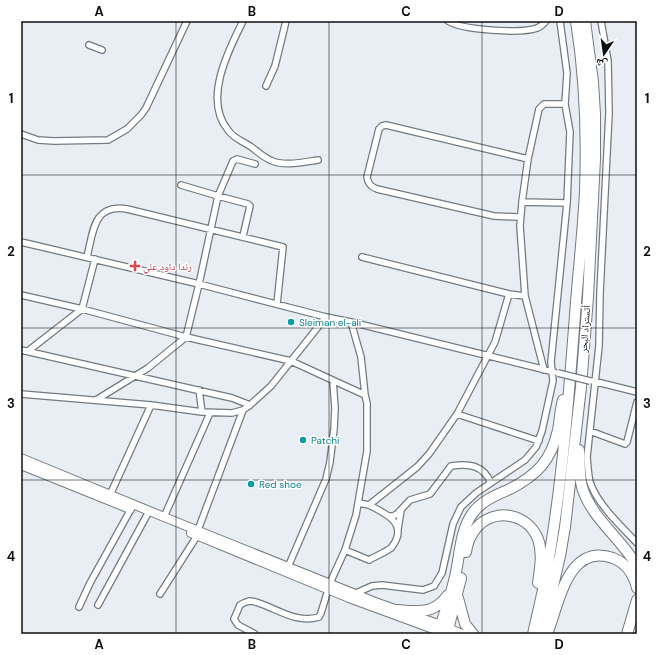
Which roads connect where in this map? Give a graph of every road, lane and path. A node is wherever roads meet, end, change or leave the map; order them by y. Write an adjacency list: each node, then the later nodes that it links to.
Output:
1 (187, 21): 14 (street)
2 (243, 21): 16 (street)
3 (286, 21): 12 (street)
4 (448, 21): 5 (street)
5 (546, 21)
6 (560, 21): 13 (street)
7 (576, 21): 47 (highway, أتستراد البحر)
8 (585, 21): 61 (highway, أتستراد البحر)
9 (601, 21): 46 (street)
10 (89, 45): 11 (street)
11 (102, 50)
12 (266, 86)
13 (565, 104): 15 (street); 21 (street)
14 (21, 134)
15 (528, 159): 20 (street); 22 (street)
16 (318, 160)
17 (255, 164): 19 (street)
18 (181, 185): 19 (street)
19 (218, 196): 23 (street); 24 (street)
20 (522, 202): 21 (street); 22 (street)
21 (567, 203): 43 (street)
22 (520, 216): 32 (street)
23 (211, 229): 24 (street); 26 (street); 29 (street)
24 (243, 236): 33 (street)
25 (21, 242): 26 (street)
26 (87, 257): 28 (street)
27 (362, 257): 30 (street)
28 (95, 259): 29 (street); 34 (street)
29 (199, 284): 33 (street); 37 (street)
30 (509, 294): 32 (street); 40 (street)
31 (21, 295): 34 (street)
32 (525, 296): 42 (street)
33 (277, 304): 35 (street)
34 (82, 309): 37 (street); 39 (street)
35 (326, 317): 36 (street); 41 (street)
36 (351, 322): 40 (street); 51 (street)
37 (186, 337): 41 (street); 44 (street)
38 (21, 350): 39 (street)
39 (28, 351): 44 (street)
40 (488, 355): 42 (street); 59 (street)
41 (291, 361): 45 (street); 55 (street)
42 (544, 370): 43 (street)
43 (555, 372): 46 (street, bridge); 62 (street)
44 (138, 375): 48 (street); 52 (street)
45 (333, 381): 51 (street); 79 (street)
46 (593, 381): 49 (street); 60 (street)
47 (569, 385): 84 (highway); 87 (highway, أتستراد البحر)
48 (199, 390): 55 (street); 57 (street)
49 (637, 392)
50 (21, 394): 52 (street)
51 (365, 395): 67 (street)
52 (96, 400): 54 (street)
53 (637, 402): 60 (street)
54 (151, 405): 57 (street); 66 (street)
55 (250, 405): 56 (street)
56 (243, 410): 58 (street); 75 (street)
57 (202, 412): 58 (street)
58 (210, 413): 73 (street)
59 (457, 414): 62 (street); 68 (street)
60 (590, 431): 76 (street)
61 (576, 436): 78 (highway); 96 (highway, أتستراد البحر)
62 (539, 441): 65 (street)
63 (21, 458): 66 (main road)
64 (21, 465): 69 (main road)
65 (491, 483): 70 (street); 83 (street)
66 (110, 495): 73 (main road)
67 (358, 503): 68 (street); 77 (street)
68 (368, 505): 72 (street)
69 (131, 509): 71 (main road); 88 (street)
70 (401, 510): 72 (street); 74 (street)
71 (147, 515): 75 (main road); 86 (street)
72 (388, 516): 74 (street)
73 (164, 517): 75 (main road)
74 (398, 529): 77 (street)
75 (198, 533): 79 (main road); 80 (main road); 82 (street)
76 (637, 544)
77 (345, 550): 80 (street)
78 (637, 566)
79 (288, 567): 80 (main road)
80 (329, 587): 83 (main road); 91 (main road); 92 (street)
81 (637, 588): 97 (highway)
82 (160, 594)
83 (354, 594): 89 (main road)
84 (454, 594): 87 (highway); 89 (highway); 91 (highway); 94 (highway)
85 (637, 600): 98 (highway)
86 (98, 605)
87 (539, 605): 95 (highway, أتستراد البحر)
88 (79, 607)
89 (398, 610): 91 (main road)
90 (637, 621): 99 (highway)
91 (444, 630): 93 (main road)
92 (255, 634)
93 (462, 634)
94 (473, 634)
95 (533, 634)
96 (542, 634)
97 (547, 634)
98 (627, 634)
99 (632, 634)

